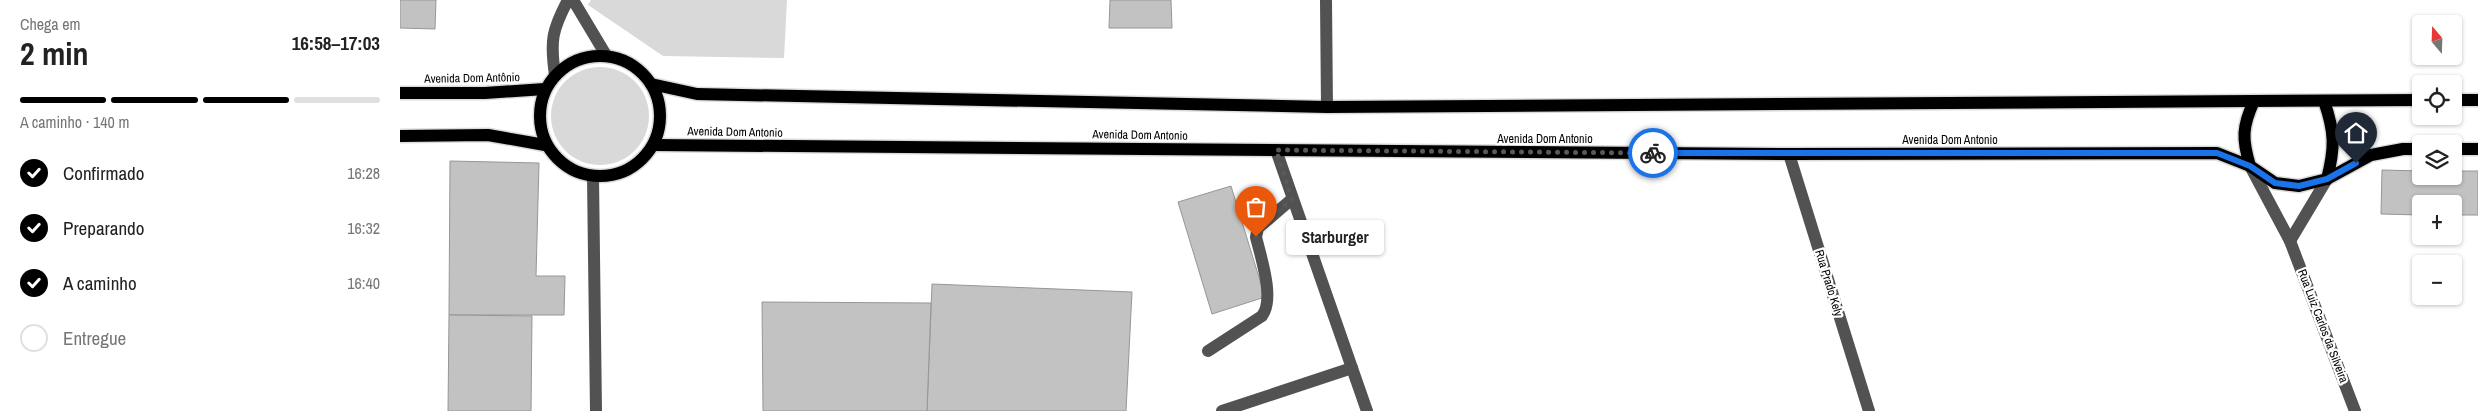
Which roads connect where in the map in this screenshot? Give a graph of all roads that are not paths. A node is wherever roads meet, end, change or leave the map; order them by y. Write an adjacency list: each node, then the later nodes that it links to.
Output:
1 (568, 0): 5 (street)
2 (573, 0): 4 (street)
3 (1326, 0): 14 (street)
4 (606, 56): 5 (main road); 6 (main road)
5 (555, 74): 7 (main road)
6 (651, 84): 14 (main road); 17 (main road)
7 (545, 89): 8 (main road, Avenida Dom Antônio); 16 (main road)
8 (400, 93)
9 (2412, 100): 13 (main road)
10 (2462, 100): 11 (main road)
11 (2478, 100)
12 (2254, 101): 13 (main road); 14 (main road); 23 (main road)
13 (2324, 101): 25 (main road)
14 (1327, 107)
15 (400, 136): 16 (main road)
16 (546, 145): 24 (main road)
17 (653, 145): 21 (main road, Avenida Dom Antonio); 24 (main road)
18 (2412, 149): 25 (main road, Avenida Dom Antonio)
19 (2462, 149): 20 (main road)
20 (2478, 149)
21 (1276, 150): 22 (main road, Avenida Dom Antonio); 26 (street)
22 (1789, 154): 23 (main road, Avenida Dom Antonio); 33 (street, Rua Prado Kely)
23 (2250, 166): 25 (main road, Avenida Dom Antonio); 27 (street, Rua Luiz Carlos da Silveira)
24 (593, 177): 30 (street)
25 (2327, 179): 27 (street)
26 (1292, 199): 28 (street); 29 (street)
27 (2290, 241): 34 (street, Rua Luiz Carlos da Silveira)
28 (1208, 351)
29 (1352, 368): 31 (street); 32 (street)
30 (596, 411)
31 (1222, 411)
32 (1367, 411)
33 (1868, 411)
34 (2355, 411)

